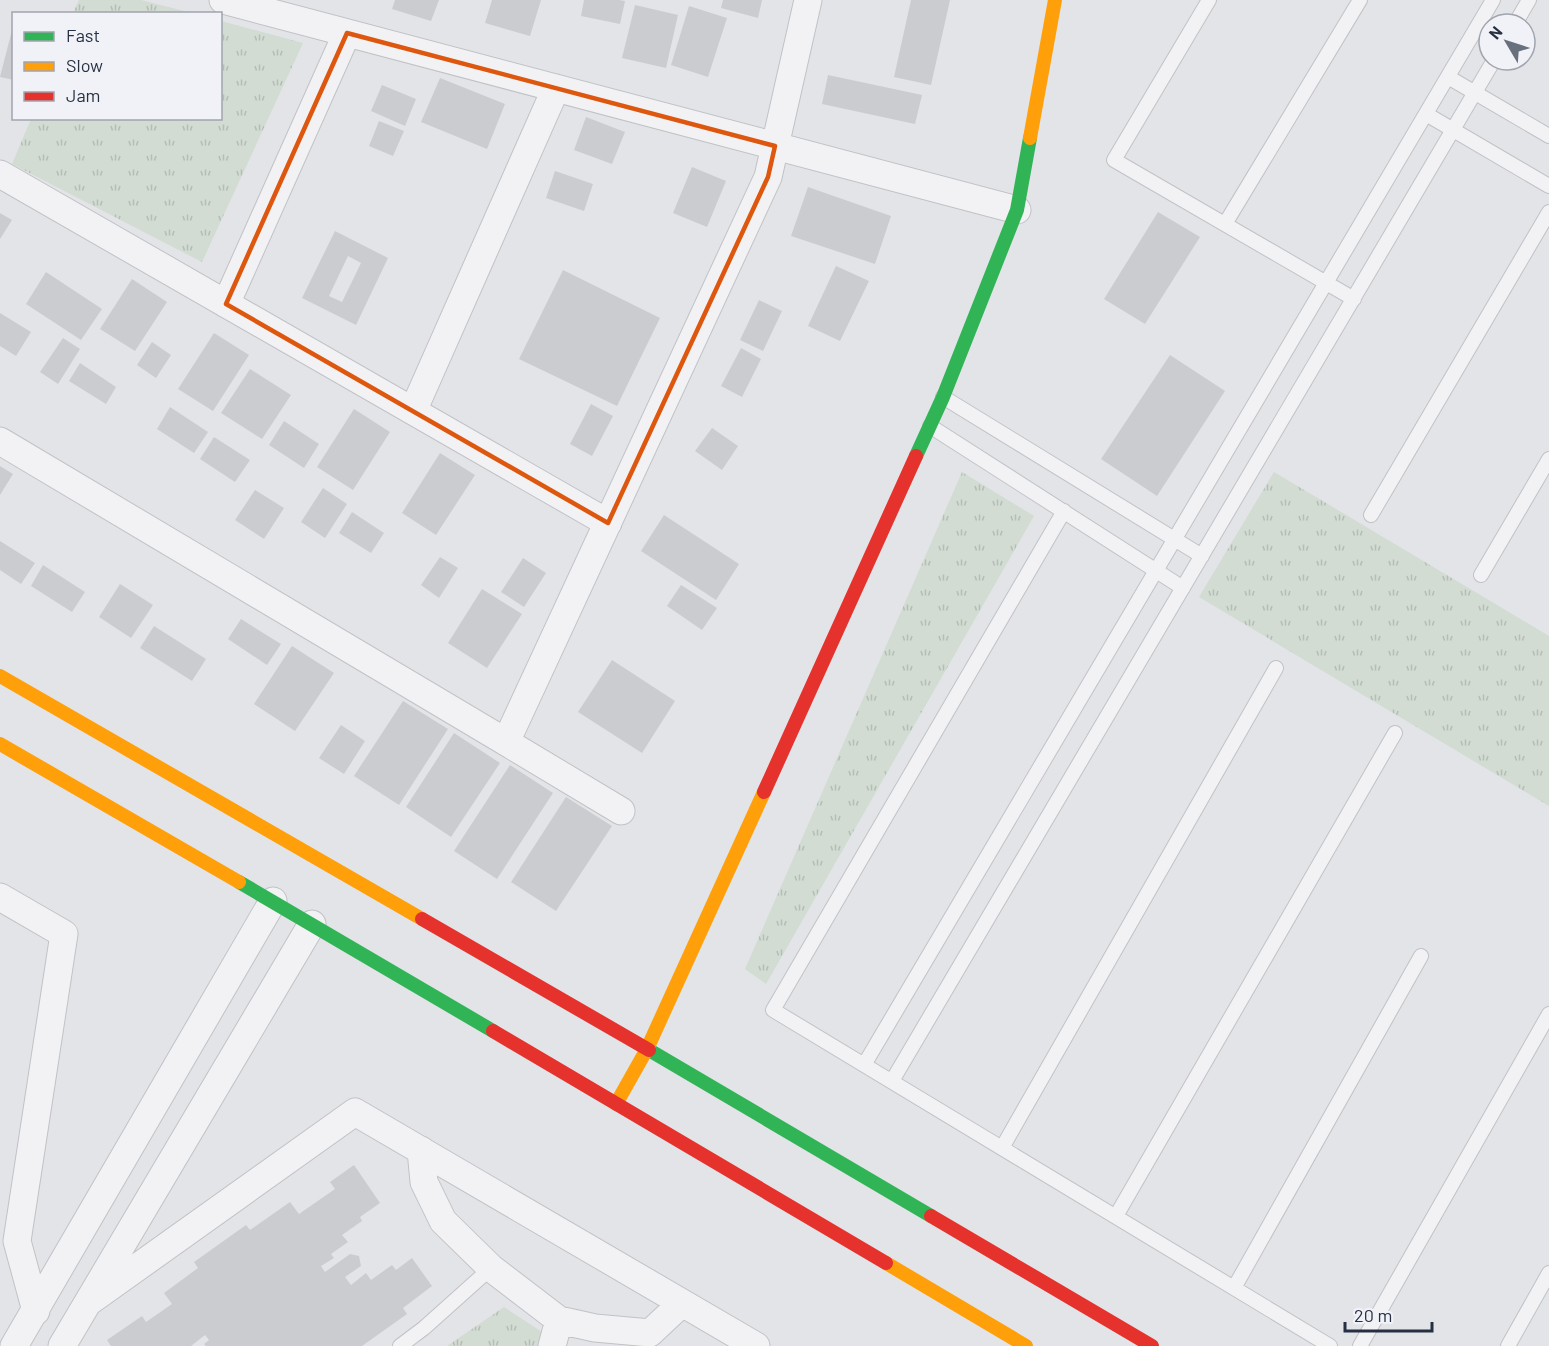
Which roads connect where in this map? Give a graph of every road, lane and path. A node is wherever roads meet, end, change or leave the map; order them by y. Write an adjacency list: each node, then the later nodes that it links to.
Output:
1 (223, 0): 7 (street)
2 (808, 0): 15 (street)
3 (1054, 0): 18 (street)
4 (1209, 0): 20 (lane)
5 (1360, 0): 20 (lane)
6 (1493, 0): 9 (lane)
7 (347, 33): 10 (street); 23 (street)
8 (1487, 72): 11 (lane)
9 (1448, 77): 11 (lane); 12 (lane)
10 (556, 88): 15 (street); 25 (street)
11 (1475, 93): 13 (lane); 14 (lane)
12 (1426, 114): 13 (lane); 21 (lane)
13 (1453, 130): 17 (lane); 22 (lane)
14 (1549, 136)
15 (775, 146): 18 (street); 31 (street)
16 (0, 174): 23 (street)
17 (1549, 186)
18 (1017, 210): 24 (street)
19 (1549, 212): 30 (lane)
20 (1225, 224): 21 (lane)
21 (1326, 283): 22 (lane); 32 (lane)
22 (1354, 299): 33 (lane)
23 (226, 304): 25 (street)
24 (943, 398): 26 (street); 32 (lane)
25 (413, 411): 31 (street)
26 (930, 426): 29 (lane); 48 (street)
27 (0, 441): 40 (street)
28 (1549, 459): 35 (lane)
29 (1064, 511): 34 (lane); 49 (lane)
30 (1371, 515)
31 (608, 523): 40 (street)
32 (1175, 539): 33 (lane); 34 (lane)
33 (1202, 556): 36 (lane)
34 (1156, 570): 36 (lane); 49 (lane)
35 (1481, 575)
36 (1183, 588): 50 (lane)
37 (1276, 668): 52 (lane)
38 (0, 676): 48 (street)
39 (1395, 733): 54 (lane)
40 (506, 742): 42 (street)
41 (0, 744): 44 (street)
42 (621, 811)
43 (0, 897): 55 (street)
44 (273, 901): 45 (street); 61 (street)
45 (312, 924): 51 (street); 59 (street)
46 (1421, 956): 58 (lane)
47 (1549, 1014): 71 (lane)
48 (647, 1049): 51 (street); 69 (street)
49 (864, 1065): 50 (lane)
50 (892, 1082): 52 (lane)
51 (616, 1104): 68 (street)
52 (1002, 1148): 54 (lane)
53 (421, 1150): 56 (street); 59 (street); 60 (street)
54 (1116, 1216): 58 (lane)
55 (8, 1237): 61 (street)
56 (490, 1268): 62 (street); 65 (lane)
57 (1549, 1273): 72 (lane)
58 (1234, 1288): 70 (lane)
59 (90, 1301): 64 (street)
60 (682, 1303): 62 (street); 67 (street)
61 (36, 1311): 63 (street)
62 (559, 1320): 66 (street)
63 (11, 1341)
64 (62, 1346)
65 (400, 1346)
66 (552, 1346)
67 (756, 1346)
68 (1026, 1346)
69 (1152, 1346)
70 (1330, 1346)
71 (1360, 1346)
72 (1508, 1346)

